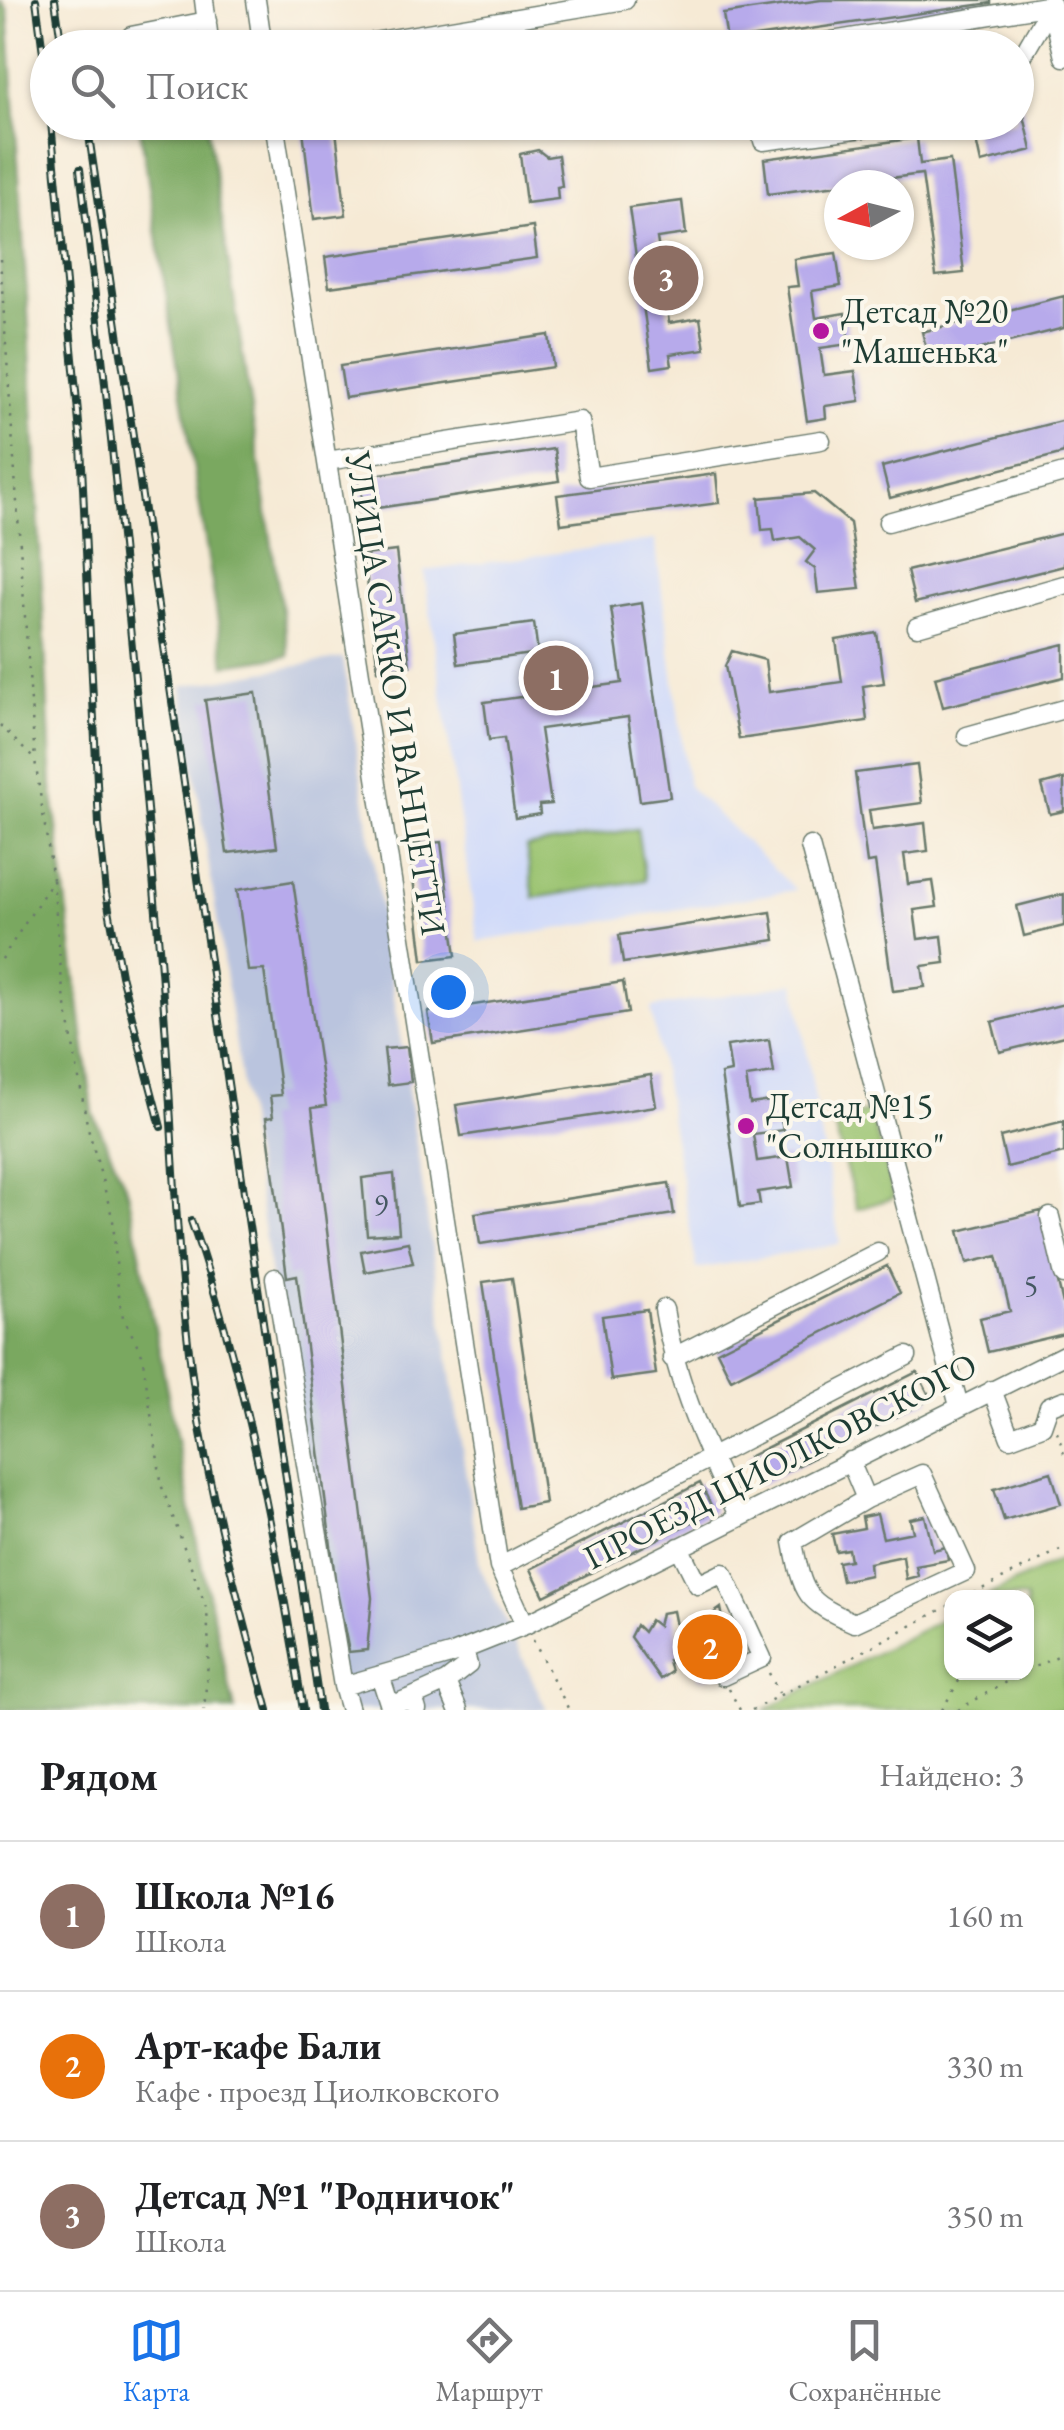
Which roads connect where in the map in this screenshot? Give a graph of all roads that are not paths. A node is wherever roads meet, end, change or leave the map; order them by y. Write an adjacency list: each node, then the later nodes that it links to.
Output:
1 (204, 0): 5 (street)
2 (256, 0): 8 (street)
3 (625, 0): 9 (street)
4 (1051, 2): 10 (street); 11 (street); 12 (street)
5 (207, 21): 6 (street); 7 (street)
6 (161, 30)
7 (208, 30)
8 (260, 30)
9 (445, 30)
10 (892, 30)
11 (1034, 34)
12 (1064, 57)
13 (277, 140): 15 (street, УЛИЦА САККО И ВАНЦЕТТИ)
14 (821, 440): 15 (street)
15 (327, 461): 39 (street, УЛИЦА САККО И ВАНЦЕТТИ)
16 (1064, 473): 17 (street)
17 (888, 522)
18 (1064, 585): 19 (street)
19 (917, 626)
20 (1064, 709): 21 (street)
21 (967, 736)
22 (810, 846): 33 (street)
23 (1050, 1217): 25 (street)
24 (878, 1252): 30 (street)
25 (1064, 1275)
26 (275, 1278): 45 (street)
27 (664, 1309): 30 (street)
28 (908, 1356): 34 (street)
29 (1064, 1356): 31 (street, ПРОЕЗД ЦИОЛКОВСКОГО)
30 (672, 1358): 34 (street)
31 (992, 1390): 32 (street); 33 (street, ПРОЕЗД ЦИОЛКОВСКОГО)
32 (1064, 1400)
33 (959, 1406): 35 (street, ПРОЕЗД ЦИОЛКОВСКОГО)
34 (710, 1458): 37 (street); 39 (street)
35 (850, 1461): 36 (street); 37 (street, ПРОЕЗД ЦИОЛКОВСКОГО)
36 (866, 1498): 36 (street)
37 (739, 1517): 38 (street, ПРОЕЗД ЦИОЛКОВСКОГО)
38 (679, 1547): 40 (street, ПРОЕЗД ЦИОЛКОВСКОГО); 43 (street)
39 (499, 1566): 40 (street, УЛИЦА САККО И ВАНЦЕТТИ)
40 (526, 1625): 41 (street, ПРОЕЗД ЦИОЛКОВСКОГО)
41 (464, 1650): 42 (street, ПРОЕЗД ЦИОЛКОВСКОГО); 44 (street)
42 (380, 1675): 45 (street, ПРОЕЗД ЦИОЛКОВСКОГО); 46 (street)
43 (723, 1676)
44 (446, 1682): 46 (street); 48 (street)
45 (343, 1686): 47 (street)
46 (415, 1703)
47 (350, 1710)
48 (458, 1710)

